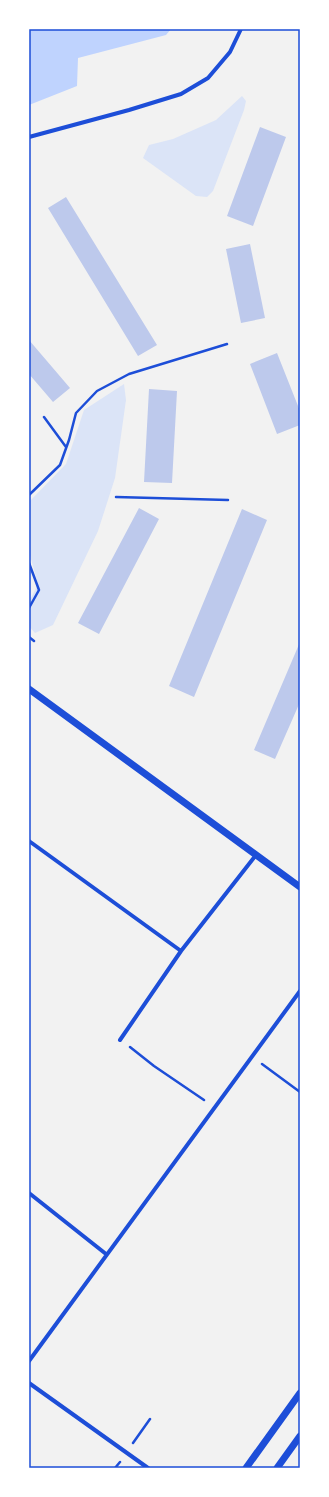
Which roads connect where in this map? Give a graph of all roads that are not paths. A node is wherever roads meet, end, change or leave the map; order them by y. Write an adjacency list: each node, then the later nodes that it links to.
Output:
1 (241, 29): 2 (street)
2 (29, 138)
3 (29, 690): 5 (street)
4 (29, 841): 7 (street)
5 (256, 855): 6 (street); 7 (street)
6 (300, 887)
7 (181, 952): 9 (street)
8 (300, 991): 11 (street)
9 (120, 1040)
10 (29, 1193): 11 (street)
11 (106, 1254): 12 (street)
12 (29, 1361)
13 (29, 1383): 16 (street)
14 (300, 1393): 17 (street)
15 (300, 1436): 18 (street)
16 (148, 1468)
17 (246, 1468)
18 (277, 1468)

